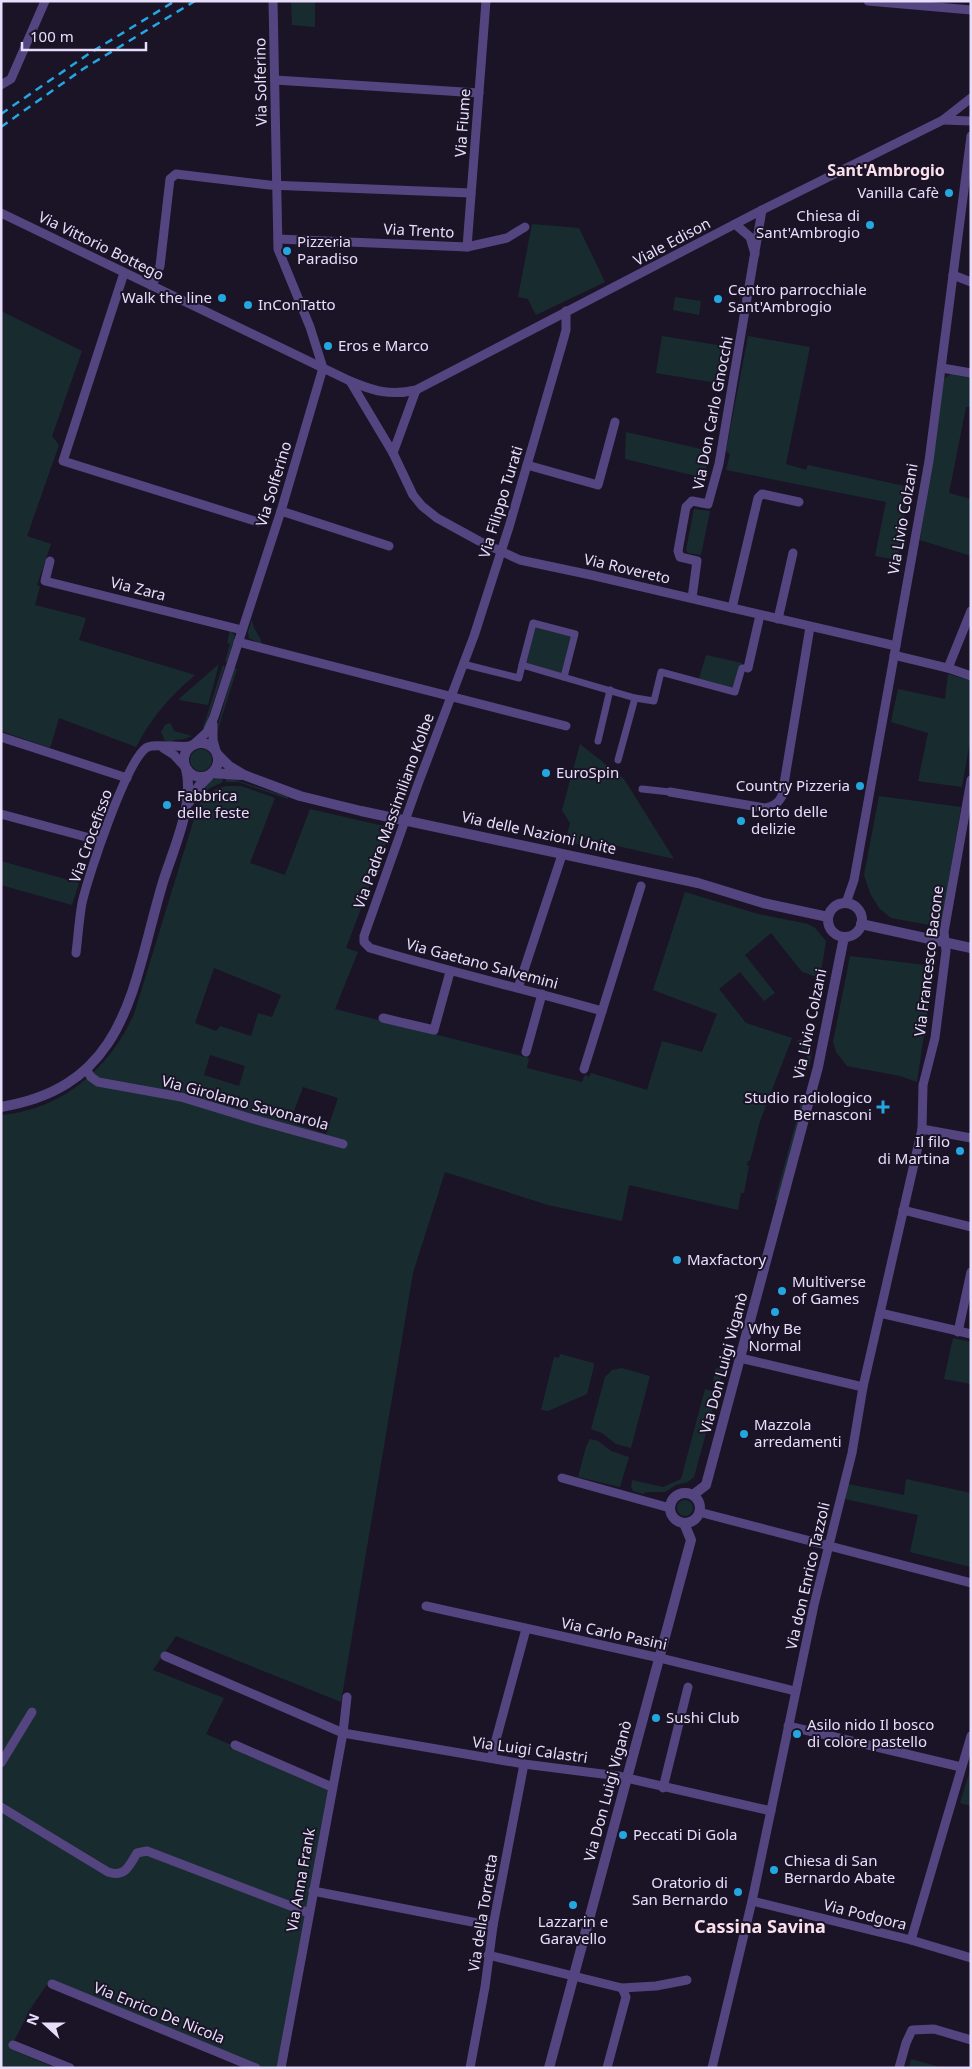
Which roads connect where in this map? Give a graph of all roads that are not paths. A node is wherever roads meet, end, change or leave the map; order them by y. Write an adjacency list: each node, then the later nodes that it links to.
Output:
1 (45, 1): 7 (street)
2 (273, 1): 6 (street, Via Solferino)
3 (486, 1): 8 (street, Via Fiume)
4 (868, 1): 5 (street)
5 (971, 10)
6 (275, 80): 8 (street); 14 (street, Via Solferino)
7 (3, 85)
8 (479, 93): 15 (street, Via Fiume)
9 (971, 98): 10 (street)
10 (943, 120): 11 (street); 16 (street, Viale Edison)
11 (971, 120)
12 (971, 136): 13 (street, Via Livio Colzani)
13 (968, 180): 24 (street, Via Livio Colzani)
14 (277, 184): 15 (street); 20 (street, Via Solferino); 26 (street)
15 (471, 193): 21 (street, Via Fiume)
16 (762, 210): 18 (street, Viale Edison); 22 (street, Via Don Carlo Gnocchi)
17 (1, 213): 23 (street, Via Vittorio Bottego)
18 (735, 224): 22 (street); 27 (street, Viale Edison)
19 (525, 227): 21 (street, Via Trento)
20 (278, 239): 21 (street, Via Trento); 28 (street, Via Solferino)
21 (467, 247)
22 (756, 256): 43 (street, Via Don Carlo Gnocchi)
23 (124, 273): 26 (street, Via Vittorio Bottego); 38 (street)
24 (953, 275): 25 (street); 29 (street, Via Livio Colzani)
25 (971, 282)
26 (152, 286): 28 (street, Via Vittorio Bottego)
27 (566, 311): 32 (street, Viale Edison); 35 (street, Via Filippo Turati)
28 (323, 368): 31 (street); 37 (street, Via Solferino)
29 (942, 368): 30 (street); 51 (street, Via Livio Colzani)
30 (971, 373)
31 (350, 381): 32 (street); 34 (street, Via Rovereto)
32 (416, 390): 34 (street)
33 (615, 422): 35 (street)
34 (393, 453): 40 (street, Via Rovereto)
35 (527, 465): 40 (street, Via Filippo Turati)
36 (799, 502): 44 (street)
37 (281, 511): 39 (street); 49 (street, Via Solferino)
38 (258, 522)
39 (389, 546)
40 (501, 551): 43 (street, Via Rovereto); 52 (street, Via Filippo Turati)
41 (793, 553): 47 (street)
42 (50, 561): 49 (street, Via Zara)
43 (692, 598): 44 (street, Via Rovereto)
44 (732, 608): 46 (street, Via Rovereto)
45 (971, 611): 55 (street)
46 (760, 615): 47 (street, Via Rovereto); 54 (street)
47 (778, 619): 48 (street, Via Rovereto)
48 (810, 627): 51 (street, Via Rovereto); 75 (street)
49 (242, 630): 50 (street, Via Solferino)
50 (238, 642): 59 (street); 61 (street, Via Solferino)
51 (895, 650): 55 (street, Via Rovereto); 82 (street, Via Livio Colzani)
52 (463, 664): 53 (street); 59 (street, Via Filippo Turati)
53 (522, 665): 57 (street); 57 (street)
54 (748, 668): 60 (street)
55 (948, 668): 56 (street, Via Rovereto)
56 (971, 676)
57 (564, 677): 58 (street)
58 (610, 690): 60 (street); 64 (street)
59 (450, 696): 62 (street); 78 (street, Via Padre Massimiliano Kolbe)
60 (635, 698): 68 (street)
61 (214, 717): 65 (street); 67 (street)
62 (566, 726)
63 (1, 737): 72 (street)
64 (598, 741)
65 (192, 745): 66 (street); 67 (street); 69 (street)
66 (159, 746): 69 (street); 72 (street, Via Crocefisso)
67 (216, 752): 70 (street); 71 (street)
68 (618, 760)
69 (186, 768): 70 (street); 76 (street)
70 (211, 774): 71 (street); 76 (street)
71 (244, 775): 78 (street, Via delle Nazioni Unite)
72 (127, 778): 79 (street, Via Crocefisso)
73 (971, 780): 88 (street, Via Francesco Bacone)
74 (642, 789): 75 (street)
75 (670, 792)
76 (185, 812): 84 (street)
77 (1, 814): 79 (street)
78 (404, 820): 80 (street, Via delle Nazioni Unite); 86 (street, Via Padre Massimiliano Kolbe)
79 (101, 841): 90 (street, Via Crocefisso)
80 (562, 855): 83 (street, Via delle Nazioni Unite); 92 (street)
81 (640, 886): 94 (street)
82 (846, 903): 83 (street); 85 (street)
83 (828, 917): 87 (street)
84 (150, 924): 97 (street); 99 (street)
85 (861, 924): 87 (street); 88 (street)
86 (364, 936): 91 (street, Via Gaetano Salvemini)
87 (844, 937): 106 (street, Via Livio Colzani)
88 (946, 943): 89 (street); 101 (street, Via Francesco Bacone)
89 (971, 948)
90 (76, 953)
91 (450, 972): 92 (street, Via Gaetano Salvemini); 95 (street)
92 (518, 988): 93 (street, Via Gaetano Salvemini)
93 (542, 994): 94 (street, Via Gaetano Salvemini); 96 (street)
94 (602, 1011): 98 (street)
95 (383, 1018)
96 (526, 1052)
97 (86, 1069): 100 (street); 103 (street, Via Girolamo Savonarola)
98 (584, 1069)
99 (1, 1101)
100 (1, 1107)
101 (922, 1129): 102 (street); 104 (street, Via Francesco Bacone)
102 (971, 1138)
103 (343, 1144)
104 (903, 1210): 105 (street); 108 (street, Via don Enrico Tazzoli)
105 (971, 1227)
106 (774, 1232): 111 (street, Via Don Luigi Viganò)
107 (971, 1272): 109 (street)
108 (880, 1313): 109 (street); 112 (street, Via don Enrico Tazzoli)
109 (958, 1332): 110 (street)
110 (971, 1334)
111 (740, 1358): 112 (street); 114 (street, Via Don Luigi Viganò)
112 (863, 1388): 118 (street, Via don Enrico Tazzoli)
113 (562, 1478): 115 (street)
114 (693, 1495): 115 (street); 116 (street)
115 (670, 1508): 117 (street)
116 (699, 1512): 117 (street); 118 (street)
117 (684, 1523): 123 (street, Via Don Luigi Viganò)
118 (830, 1546): 119 (street); 125 (street, Via don Enrico Tazzoli)
119 (971, 1583)
120 (426, 1606): 121 (street, Via Carlo Pasini)
121 (526, 1629): 123 (street, Via Carlo Pasini); 132 (street)
122 (165, 1656): 129 (street, Via Luigi Calastri)
123 (660, 1658): 125 (street, Via Carlo Pasini); 136 (street, Via Don Luigi Viganò)
124 (688, 1686): 138 (street)
125 (795, 1691): 128 (street, Via don Enrico Tazzoli)
126 (348, 1697): 129 (street, Via Anna Frank)
127 (32, 1712): 133 (street)
128 (788, 1726): 135 (street); 140 (street, Via don Enrico Tazzoli)
129 (343, 1732): 132 (street, Via Luigi Calastri); 137 (street, Via Anna Frank)
130 (971, 1736): 135 (street)
131 (235, 1745): 137 (street)
132 (491, 1758): 134 (street, Via Luigi Calastri)
133 (1, 1763)
134 (524, 1764): 136 (street, Via Luigi Calastri); 144 (street, Via della Torretta)
135 (961, 1767): 145 (street)
136 (627, 1778): 138 (street, Via Luigi Calastri); 148 (street, Via Don Luigi Viganò)
137 (332, 1787): 141 (street, Via Anna Frank)
138 (663, 1788): 140 (street, Via Luigi Calastri)
139 (1, 1807): 143 (street)
140 (771, 1811): 142 (street, Via don Enrico Tazzoli)
141 (313, 1892): 143 (street, Via Anna Frank); 144 (street)
142 (752, 1901): 145 (street, Via Podgora); 160 (street, Via don Enrico Tazzoli)
143 (309, 1913): 156 (street, Via Anna Frank)
144 (493, 1926): 146 (street, Via della Torretta)
145 (910, 1940): 147 (street, Via Podgora)
146 (488, 1955): 148 (street); 157 (street, Via della Torretta)
147 (971, 1958)
148 (574, 1975): 151 (street); 158 (street, Via Don Luigi Viganò)
149 (687, 1980): 151 (street)
150 (52, 1984): 155 (street, Via Enrico De Nicola)
151 (622, 1988): 159 (street)
152 (971, 2040): 161 (street)
153 (14, 2045): 154 (street)
154 (70, 2068)
155 (256, 2068)
156 (282, 2068)
157 (470, 2068)
158 (549, 2068)
159 (608, 2068)
160 (712, 2068)
161 (899, 2068)

